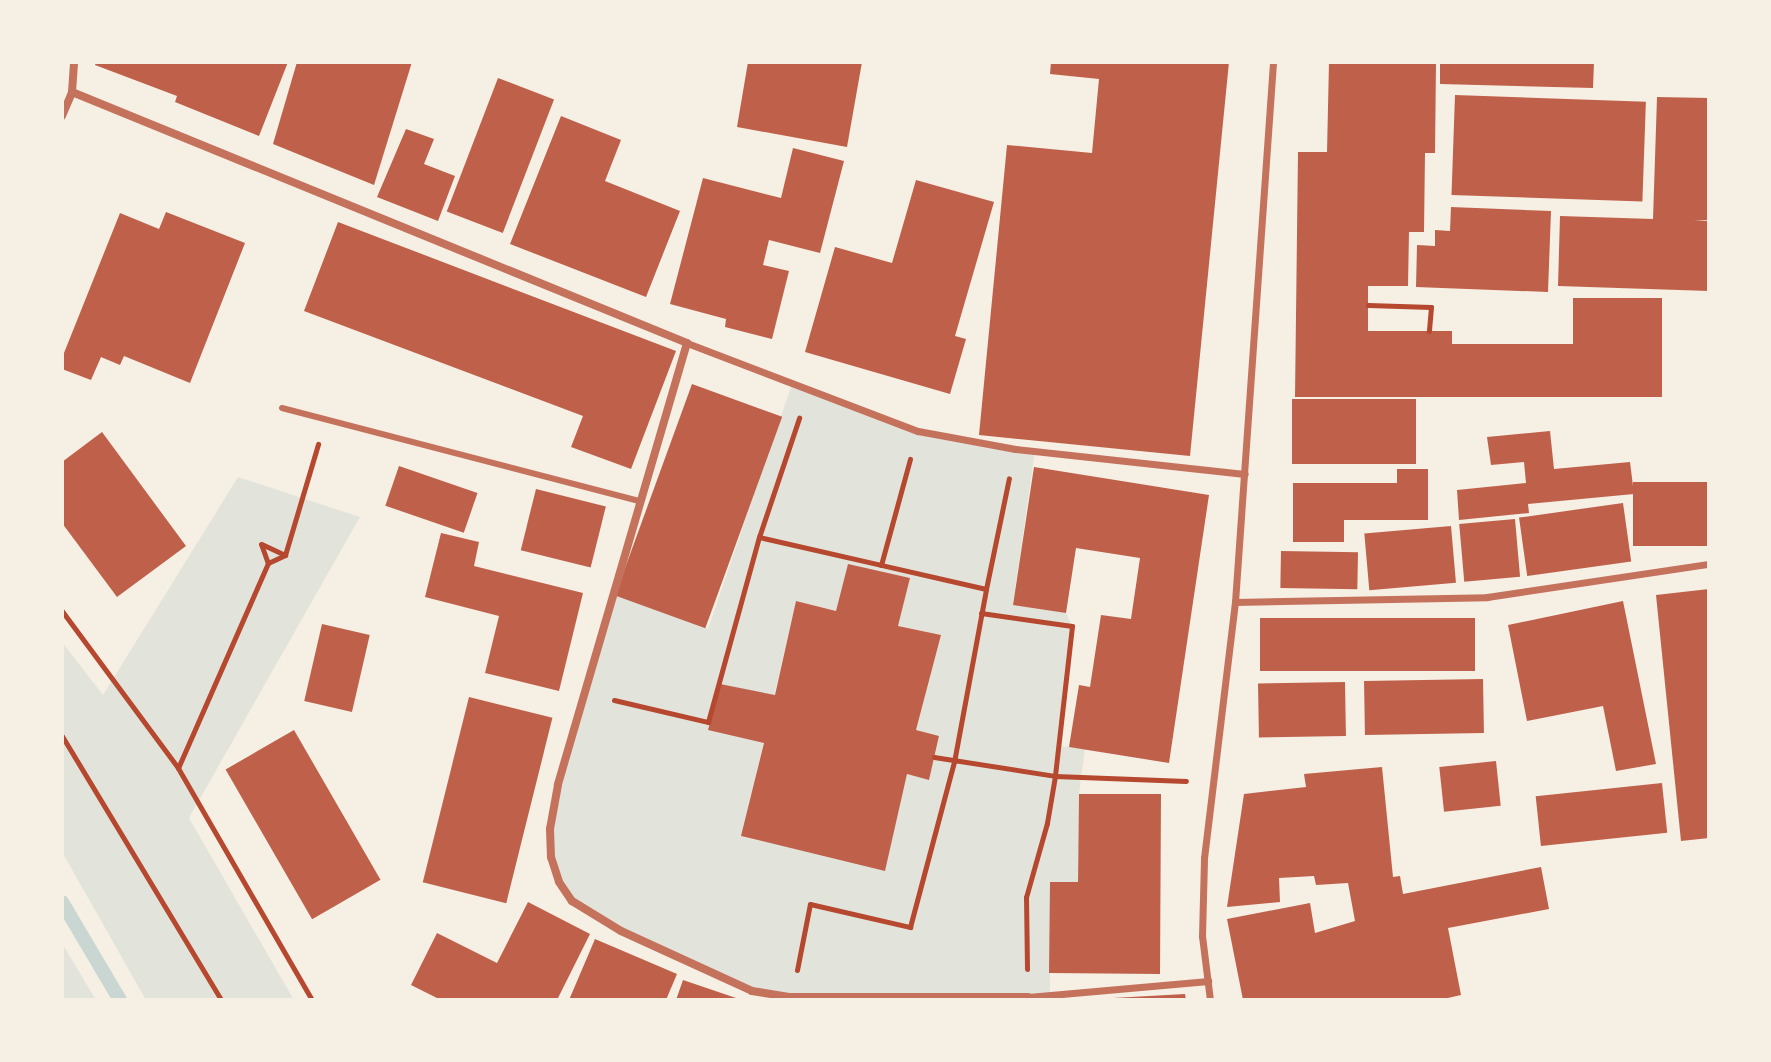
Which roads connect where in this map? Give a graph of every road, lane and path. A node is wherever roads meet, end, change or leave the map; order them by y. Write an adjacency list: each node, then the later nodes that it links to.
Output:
1 (1273, 62): 14 (street)
2 (62, 64): 3 (street)
3 (73, 65): 4 (street)
4 (72, 92): 5 (street); 8 (street)
5 (62, 116)
6 (1368, 305): 7 (path)
7 (1429, 331)
8 (687, 343): 9 (street); 15 (street)
9 (808, 390): 12 (street); 16 (path)
10 (282, 408): 11 (lane)
11 (325, 421): 15 (lane); 17 (path)
12 (918, 431): 13 (street); 20 (path)
13 (1015, 449): 14 (street); 21 (path)
14 (1245, 474): 22 (street)
15 (640, 501): 25 (street)
16 (759, 537): 20 (path); 25 (path)
17 (285, 555): 18 (path); 18 (path)
18 (268, 563): 29 (path)
19 (1709, 564): 22 (street)
20 (881, 565): 21 (path)
21 (986, 589): 24 (path)
22 (1235, 602): 31 (street)
23 (62, 611): 29 (path)
24 (981, 613): 28 (path); 30 (path)
25 (583, 693): 33 (street)
26 (62, 736): 35 (path)
27 (934, 757): 28 (path)
28 (954, 762): 30 (path); 33 (path)
29 (178, 768): 36 (path)
30 (1055, 776): 31 (path); 34 (path)
31 (1215, 782): 32 (street)
32 (1208, 981): 34 (street); 37 (street)
33 (791, 997): 34 (street)
34 (1028, 997)
35 (221, 1000)
36 (312, 1000)
37 (1210, 1000)

